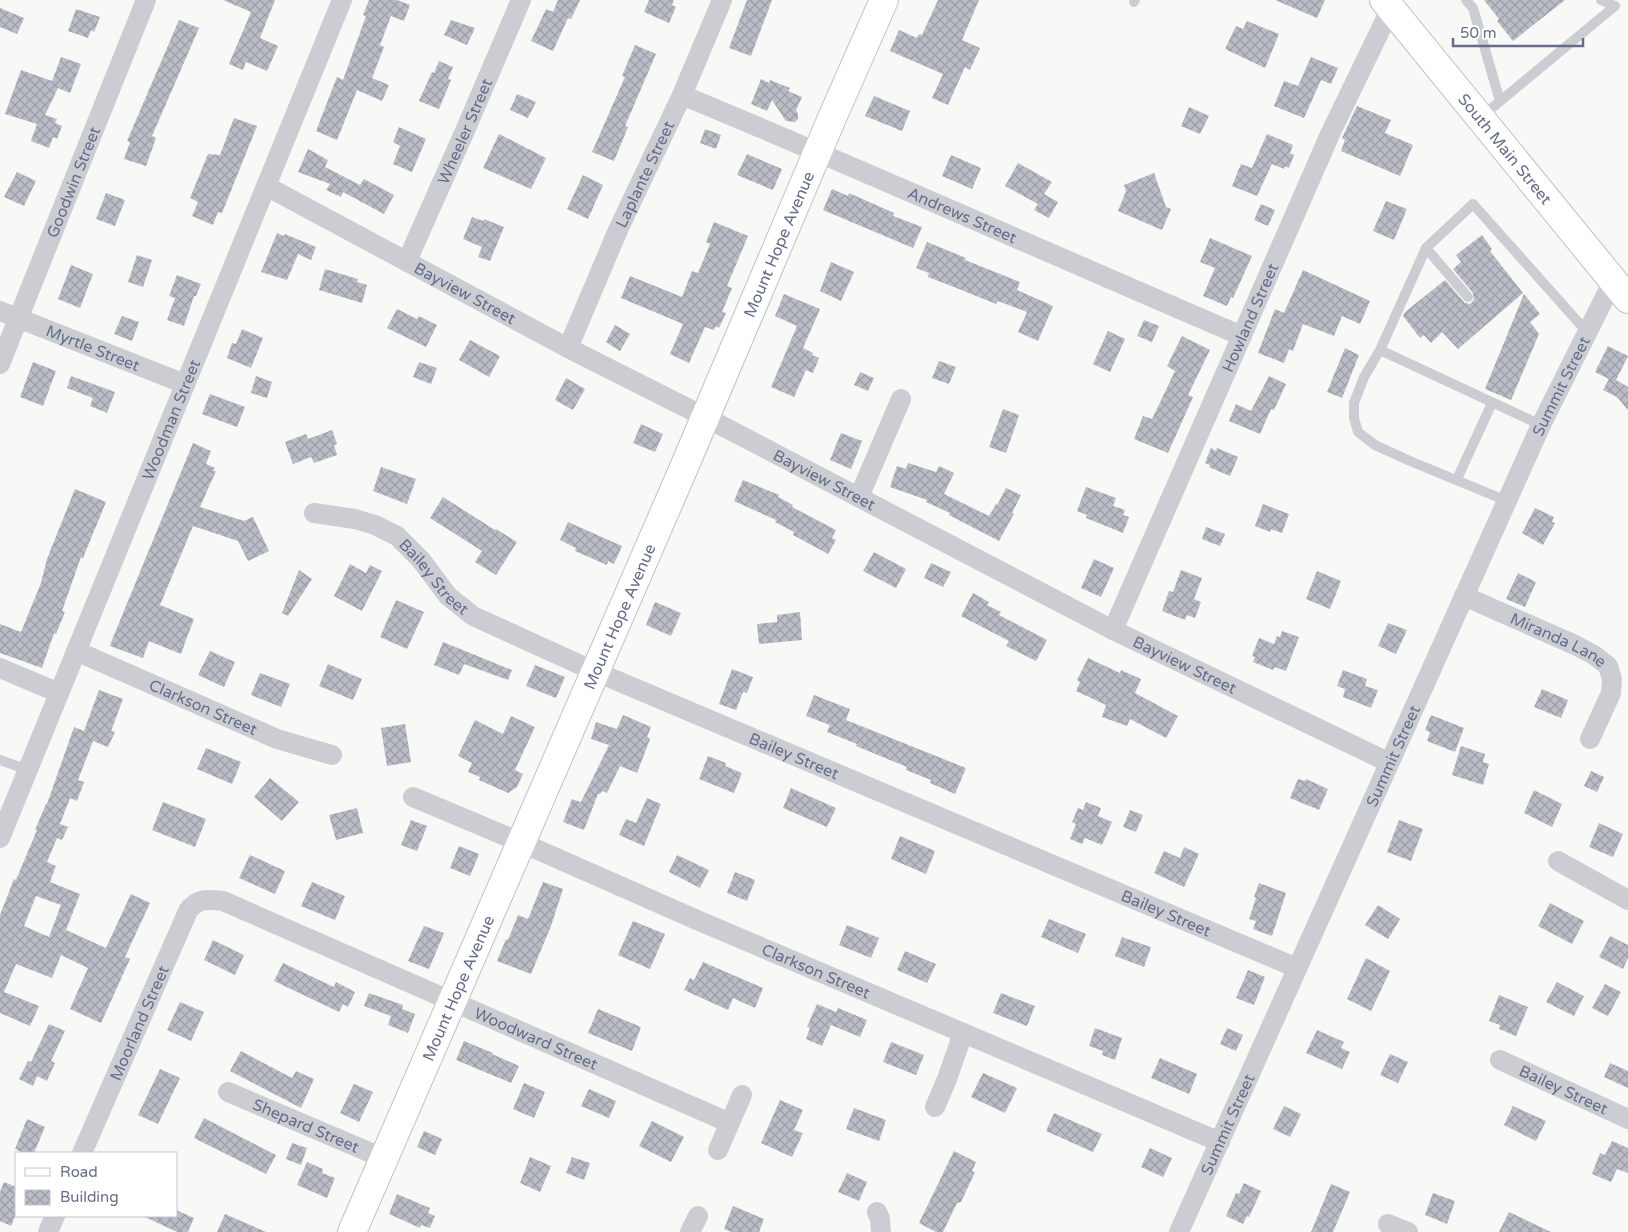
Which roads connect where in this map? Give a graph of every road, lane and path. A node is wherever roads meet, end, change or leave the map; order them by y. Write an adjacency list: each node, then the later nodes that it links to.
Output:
1 (146, 0): 17 (street, Goodwin Street)
2 (342, 0): 12 (street, Woodman Street)
3 (521, 0): 14 (street, Wheeler Street)
4 (722, 0): 9 (street, Laplante Street)
5 (884, 0): 11 (main road, Mount Hope Avenue)
6 (1466, 0): 10 (lane)
7 (1601, 0): 10 (lane)
8 (1387, 4): 10 (main road, South Main Street); 19 (street, Howland Street)
9 (682, 94): 11 (street, Andrews Street); 20 (street, Laplante Street)
10 (1490, 109): 15 (main road, South Main Street)
11 (818, 151): 19 (street, Andrews Street); 26 (main road, Mount Hope Avenue)
12 (266, 186): 14 (street, Bayview Street); 23 (street, Woodman Street)
13 (1426, 248): 16 (lane); 18 (lane); 21 (lane)
14 (407, 261): 20 (street, Bayview Street)
15 (1621, 290): 18 (street, Summit Street)
16 (1468, 297)
17 (9, 315): 22 (street, Goodwin Street); 23 (street, Myrtle Street)
18 (1587, 332): 27 (street, Summit Street)
19 (1242, 336): 33 (street, Howland Street)
20 (568, 348): 26 (street, Bayview Street)
21 (1380, 350): 25 (lane); 28 (lane)
22 (0, 364)
23 (185, 384): 34 (street, Woodman Street)
24 (901, 399): 29 (street)
25 (1492, 402): 27 (lane); 28 (lane)
26 (705, 417): 29 (street, Bayview Street); 36 (main road, Mount Hope Avenue)
27 (1541, 425): 30 (street, Summit Street)
28 (1457, 479): 30 (lane)
29 (859, 497): 33 (street, Bayview Street)
30 (1506, 501): 32 (street, Summit Street)
31 (314, 513): 36 (street, Bailey Street)
32 (1464, 596): 38 (street, Miranda Lane); 41 (street, Summit Street)
33 (1113, 630): 41 (street, Bayview Street)
34 (76, 651): 37 (street, Woodman Street); 39 (street, Clarkson Street)
35 (0, 668): 37 (street)
36 (594, 671): 45 (main road, Mount Hope Avenue); 49 (street, Bailey Street)
37 (59, 693): 42 (street, Woodman Street)
38 (1590, 739)
39 (332, 755)
40 (0, 760): 42 (lane)
41 (1388, 762): 49 (street, Summit Street)
42 (28, 770): 44 (street, Woodman Street)
43 (413, 797): 45 (street, Clarkson Street)
44 (0, 838)
45 (520, 842): 50 (main road, Mount Hope Avenue); 51 (street, Clarkson Street)
46 (1558, 861): 48 (street)
47 (204, 900): 50 (street, Woodward Street); 60 (street, Moorland Street)
48 (1628, 900)
49 (1297, 968): 58 (street, Summit Street)
50 (451, 1001): 57 (street, Woodward Street); 61 (main road, Mount Hope Avenue)
51 (964, 1033): 55 (street); 58 (street, Clarkson Street)
52 (1500, 1060): 56 (street, Bailey Street)
53 (228, 1092): 61 (street, Shepard Street)
54 (742, 1096): 57 (street)
55 (935, 1107)
56 (1628, 1119)
57 (730, 1123): 59 (street)
58 (1220, 1142): 68 (street, Summit Street)
59 (718, 1150)
60 (82, 1152)
61 (383, 1158): 66 (main road, Mount Hope Avenue)
62 (876, 1212): 67 (street)
63 (55, 1217): 65 (street)
64 (1388, 1224): 69 (street)
65 (48, 1232)
66 (352, 1232)
67 (881, 1232)
68 (1179, 1232)
69 (1408, 1232)

